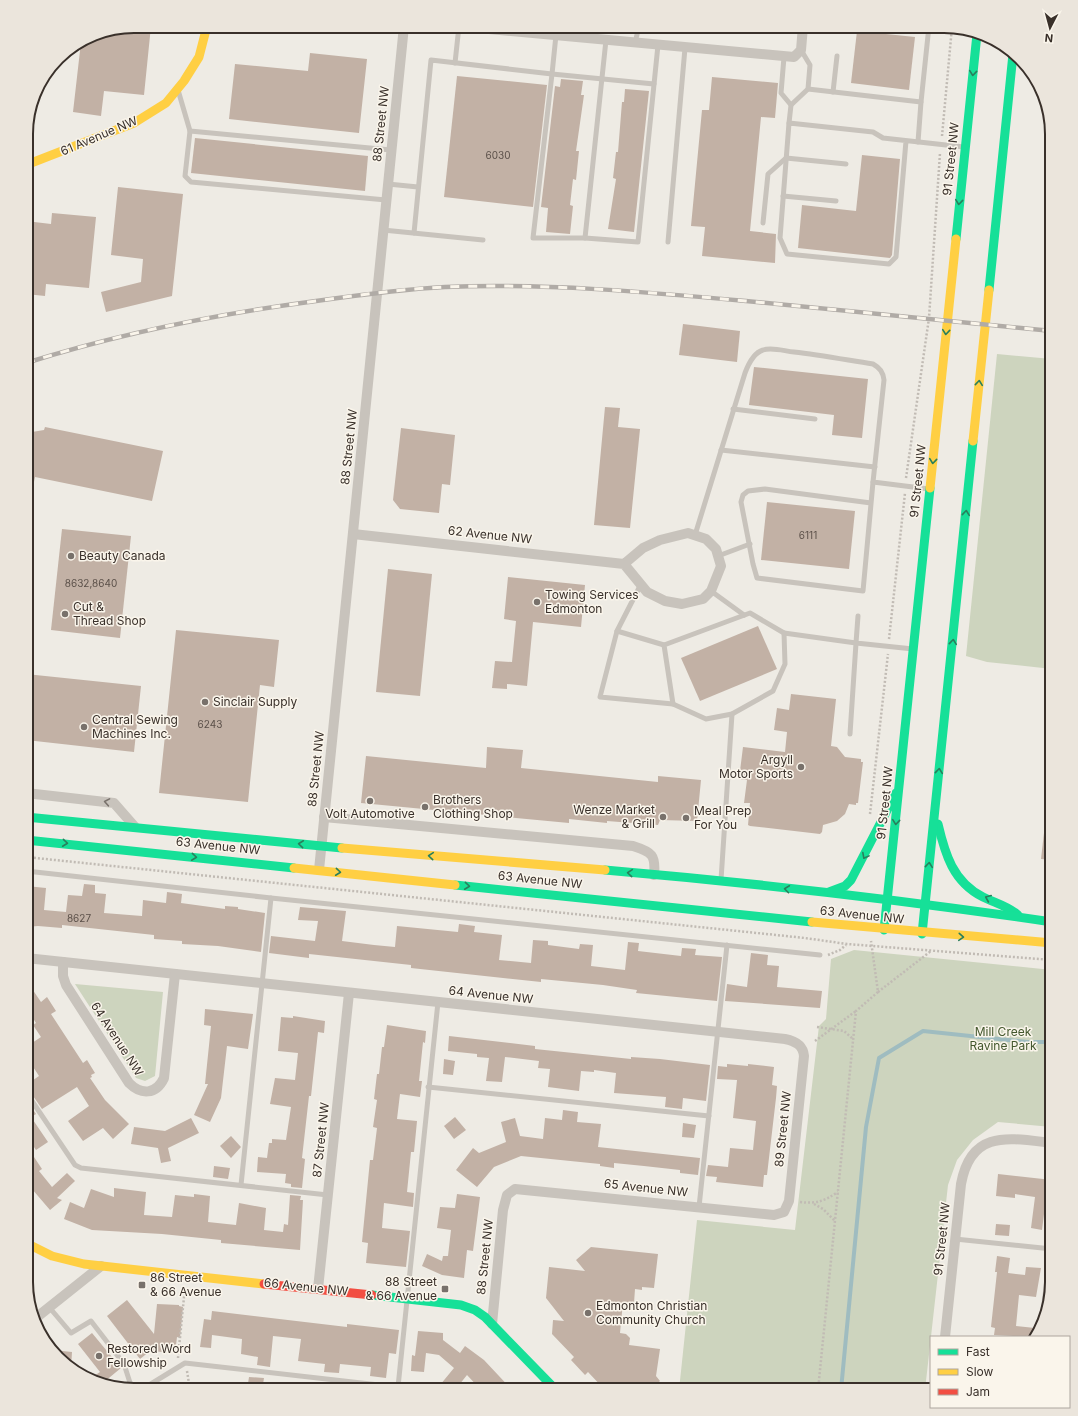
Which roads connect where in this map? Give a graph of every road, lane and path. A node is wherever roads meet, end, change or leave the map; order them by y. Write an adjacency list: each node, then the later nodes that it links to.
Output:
1 (205, 33): 22 (main road, 61 Avenue NW)
2 (403, 33): 33 (street, 88 Street NW)
3 (457, 33): 18 (lane)
4 (551, 33): 9 (street)
5 (637, 33): 12 (lane)
6 (801, 33): 15 (street)
7 (928, 33): 25 (lane)
8 (951, 33): 31 (path)
9 (556, 35): 11 (street); 19 (lane)
10 (977, 38): 32 (main road, 91 Street NW, one-way to 32)
11 (606, 40): 12 (street); 20 (lane)
12 (635, 43): 13 (street)
13 (658, 45): 14 (street); 21 (lane)
14 (685, 48): 15 (street); 47 (lane)
15 (793, 55): 23 (lane); 26 (lane)
16 (837, 56): 24 (lane)
17 (1012, 59): 76 (main road, one-way to 17)
18 (455, 63): 19 (lane); 38 (lane)
19 (552, 74): 20 (lane); 45 (lane)
20 (602, 78): 21 (lane); 45 (lane)
21 (654, 84): 45 (lane)
22 (178, 89): 28 (lane); 35 (main road, 61 Avenue NW)
23 (808, 89): 24 (lane); 26 (lane)
24 (833, 92): 25 (lane)
25 (921, 102): 30 (lane)
26 (791, 105): 27 (lane)
27 (789, 123): 29 (lane); 34 (lane)
28 (190, 131): 33 (lane); 40 (lane)
29 (906, 141): 30 (lane); 39 (lane)
30 (918, 142): 31 (lane)
31 (941, 145): 32 (lane); 53 (path)
32 (965, 147): 54 (main road, 91 Street NW, one-way to 54)
33 (392, 150): 37 (street, 88 Street NW)
34 (786, 158): 36 (lane); 39 (lane); 42 (lane)
35 (33, 162)
36 (846, 164)
37 (388, 184): 38 (lane); 40 (street, 88 Street NW)
38 (418, 187): 44 (lane)
39 (783, 196): 41 (lane)
40 (386, 200): 43 (street, 88 Street NW)
41 (836, 201)
42 (763, 223)
43 (384, 230): 44 (lane); 56 (street, 88 Street NW)
44 (414, 233): 46 (lane)
45 (585, 238)
46 (483, 240)
47 (668, 242)
48 (733, 409): 49 (lane); 50 (lane); 51 (lane)
49 (815, 419)
50 (722, 450): 51 (lane); 57 (lane)
51 (874, 467): 52 (lane)
52 (873, 482): 53 (lane); 55 (lane)
53 (906, 486): 54 (lane); 69 (path)
54 (930, 489): 70 (main road, 91 Street NW)
55 (871, 503): 58 (lane); 58 (lane)
56 (353, 534): 60 (street, 62 Avenue NW); 77 (street, 88 Street NW)
57 (694, 535): 59 (street); 60 (street)
58 (750, 544): 59 (lane)
59 (718, 556): 62 (street)
60 (624, 564): 61 (street)
61 (641, 584): 62 (street); 65 (lane)
62 (711, 591): 63 (lane)
63 (744, 615): 66 (lane); 68 (lane)
64 (858, 616): 67 (lane)
65 (618, 631): 68 (lane); 71 (lane)
66 (784, 633): 67 (lane); 72 (lane)
67 (856, 643): 69 (lane); 73 (lane)
68 (664, 645): 71 (lane)
69 (888, 647): 70 (lane); 79 (path)
70 (914, 649): 74 (main road, 91 Street NW)
71 (673, 704): 72 (lane)
72 (732, 714): 87 (lane)
73 (850, 734)
74 (900, 784): 88 (main road, one-way to 88); 90 (main road, 91 Street NW, one-way to 90)
75 (33, 794): 80 (street, one-way to 75)
76 (936, 810): 91 (main road, one-way to 76); 92 (main road, one-way to 76)
77 (324, 817): 82 (street, 88 Street NW); 86 (street)
78 (33, 818): 80 (main road, 63 Avenue NW)
79 (868, 819)
80 (135, 827): 82 (main road, 63 Avenue NW, one-way to 80)
81 (33, 841): 84 (main road, 63 Avenue NW, one-way to 84)
82 (321, 846): 84 (street, 88 Street NW); 86 (main road, 63 Avenue NW, one-way to 82)
83 (33, 857): 97 (path)
84 (319, 870): 94 (main road, 63 Avenue NW, one-way to 94)
85 (33, 872): 89 (lane)
86 (654, 875): 87 (main road, 63 Avenue NW)
87 (721, 881): 88 (main road, 63 Avenue NW, one-way to 87)
88 (826, 893): 90 (main road, 63 Avenue NW)
89 (271, 898): 98 (lane); 106 (lane)
90 (887, 899): 91 (main road, 63 Avenue NW); 94 (main road, 91 Street NW)
91 (925, 903): 92 (main road, 63 Avenue NW); 95 (main road)
92 (1021, 918): 93 (main road, 63 Avenue NW)
93 (1045, 921)
94 (884, 930): 95 (main road, 63 Avenue NW)
95 (922, 934): 96 (main road, 63 Avenue NW, one-way to 96)
96 (1045, 943)
97 (847, 944): 99 (path); 101 (path)
98 (727, 945): 101 (lane); 113 (lane)
99 (872, 946): 100 (path); 107 (path)
100 (931, 951): 103 (path); 107 (path)
101 (820, 955)
102 (33, 959): 104 (street, 64 Avenue NW)
103 (1045, 959)
104 (63, 962): 105 (street, 64 Avenue NW); 105 (street, 64 Avenue NW)
105 (175, 974): 106 (street, 64 Avenue NW)
106 (262, 984): 108 (street, 64 Avenue NW); 121 (lane)
107 (878, 992): 110 (path)
108 (349, 993): 109 (street, 64 Avenue NW); 123 (street, 87 Street NW)
109 (438, 1002): 113 (street, 64 Avenue NW); 117 (lane)
110 (856, 1011): 112 (path); 114 (path)
111 (817, 1027): 112 (path)
112 (833, 1029): 114 (path); 115 (path)
113 (718, 1032): 116 (street, 64 Avenue NW); 119 (lane)
114 (853, 1040): 122 (path)
115 (814, 1041)
116 (802, 1048): 128 (street, 89 Street NW)
117 (428, 1087): 119 (lane); 136 (lane)
118 (33, 1102): 121 (lane)
119 (709, 1116): 127 (lane)
120 (1045, 1142): 130 (street, 91 Street NW)
121 (241, 1185): 123 (lane)
122 (838, 1191): 126 (path); 129 (path)
123 (328, 1195): 135 (street, 87 Street NW)
124 (507, 1195): 127 (street, 65 Avenue NW); 139 (street, 88 Street NW)
125 (798, 1202): 126 (path)
126 (813, 1204): 129 (path)
127 (699, 1207): 128 (street, 65 Avenue NW)
128 (784, 1212)
129 (835, 1221): 148 (path)
130 (955, 1239): 132 (lane); 140 (street, 91 Street NW)
131 (33, 1246): 133 (main road, 66 Avenue NW)
132 (1045, 1248)
133 (101, 1266): 135 (main road, 66 Avenue NW); 137 (street)
134 (185, 1287): 141 (path)
135 (318, 1289): 136 (main road, 66 Avenue NW)
136 (407, 1298): 139 (main road, 66 Avenue NW); 146 (lane)
137 (49, 1307): 138 (street); 142 (lane)
138 (39, 1316)
139 (492, 1324): 147 (main road, 66 Avenue NW)
140 (945, 1336)
141 (185, 1363): 143 (lane); 144 (path); 145 (lane)
142 (130, 1383)
143 (152, 1383)
144 (189, 1383)
145 (370, 1383)
146 (398, 1383)
147 (549, 1383)
148 (819, 1383)

